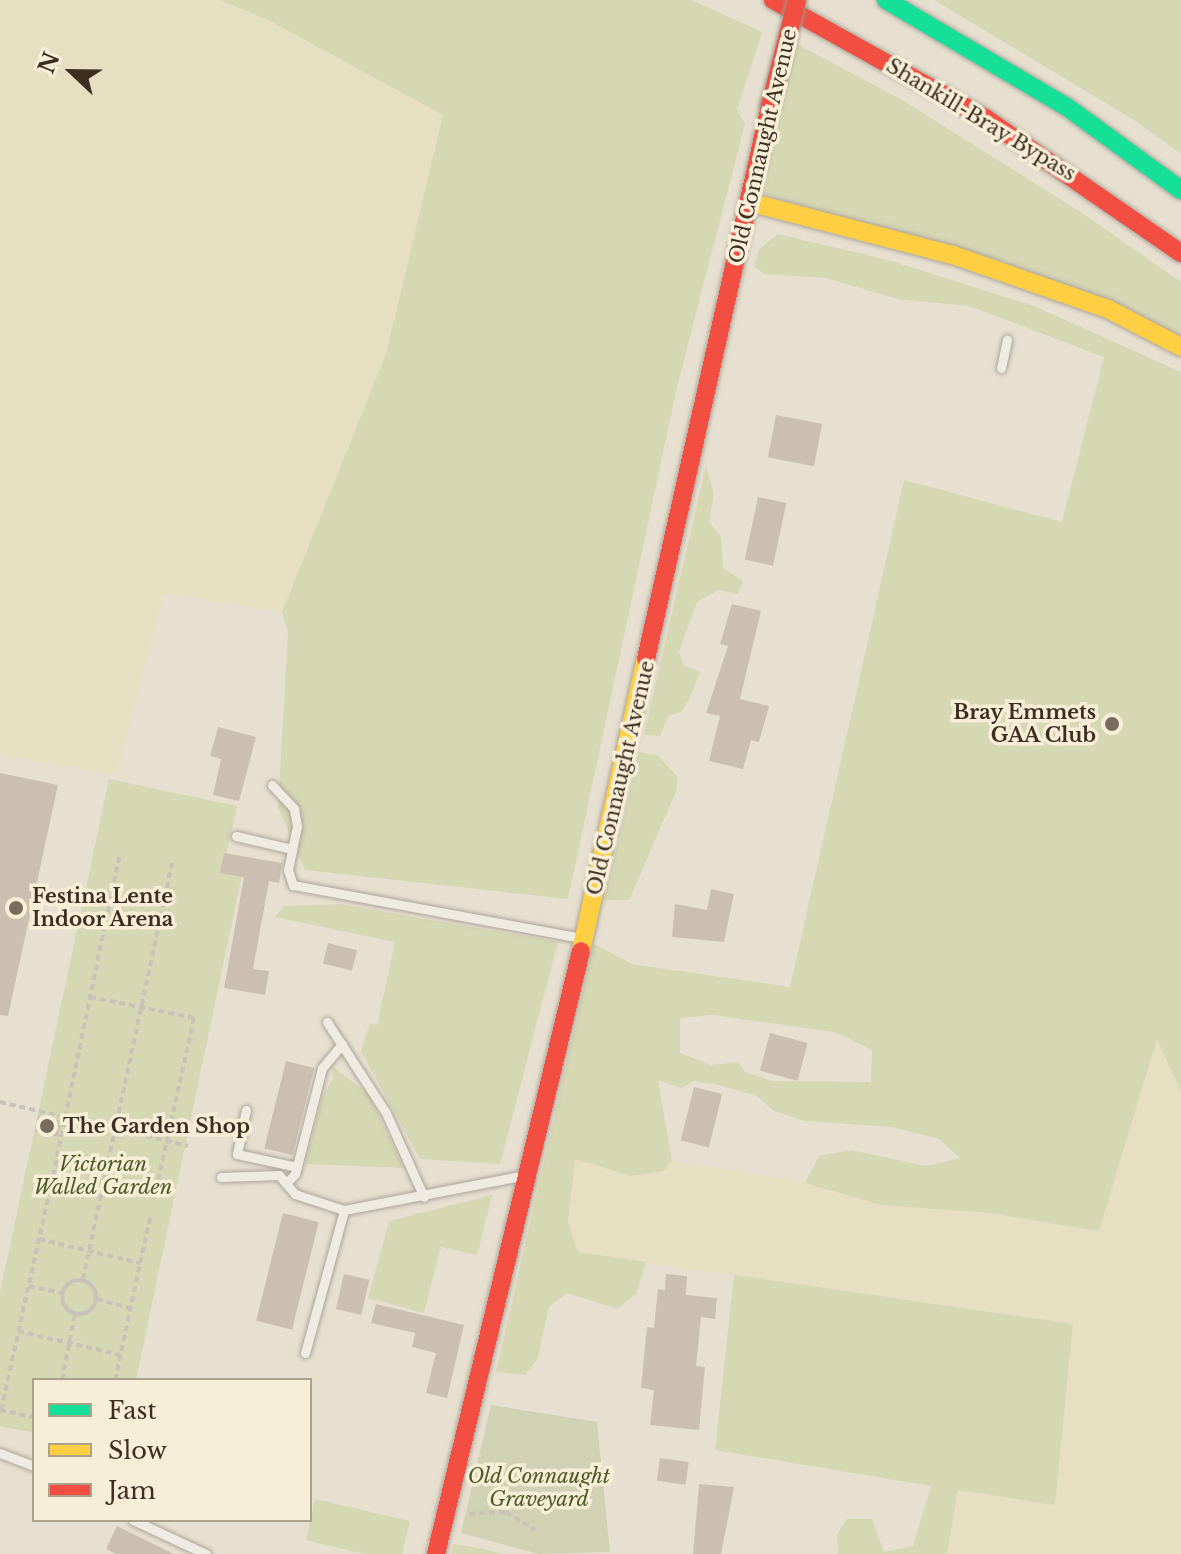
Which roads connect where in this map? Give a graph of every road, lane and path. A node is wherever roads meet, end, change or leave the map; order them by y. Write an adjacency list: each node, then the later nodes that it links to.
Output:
1 (773, 0): 6 (main road, Shankill-Bray Bypass)
2 (797, 0): 5 (main road, Old Connaught Avenue, bridge)
3 (886, 0): 4 (main road)
4 (1181, 190)
5 (749, 202): 8 (main road); 15 (main road, Old Connaught Avenue)
6 (1181, 253)
7 (1007, 340): 9 (lane)
8 (1181, 347)
9 (1001, 368)
10 (272, 785): 12 (lane)
11 (236, 836): 12 (lane)
12 (292, 849): 15 (lane)
13 (120, 853): 16 (path)
14 (172, 863): 17 (path)
15 (584, 938): 27 (main road, Old Connaught Avenue)
16 (90, 997): 17 (path); 22 (path)
17 (141, 1007): 23 (path); 24 (path)
18 (327, 1022): 19 (lane)
19 (342, 1044): 26 (lane); 32 (lane)
20 (0, 1102): 22 (path)
21 (246, 1110): 26 (lane)
22 (65, 1116): 23 (path); 28 (path)
23 (115, 1128): 24 (path); 37 (path)
24 (166, 1140): 25 (path); 33 (path)
25 (188, 1146)
26 (297, 1167): 30 (lane)
27 (528, 1174): 32 (lane); 55 (main road, Old Connaught Avenue)
28 (53, 1176)
29 (221, 1177): 30 (lane)
30 (286, 1183): 34 (lane)
31 (50, 1189): 36 (path)
32 (424, 1197): 34 (lane)
33 (154, 1199)
34 (344, 1210): 47 (lane)
35 (150, 1218): 38 (path)
36 (39, 1239): 37 (path); 40 (path)
37 (89, 1251): 38 (path); 39 (path)
38 (140, 1263): 43 (path)
39 (83, 1279): 41 (path); 42 (path)
40 (28, 1286): 41 (path); 45 (path)
41 (62, 1293): 44 (path)
42 (97, 1299): 43 (path); 44 (path)
43 (131, 1308): 48 (path)
44 (75, 1314): 46 (path)
45 (18, 1331): 46 (path); 51 (path)
46 (70, 1343): 48 (path); 49 (path)
47 (305, 1353)
48 (120, 1355): 50 (path)
49 (62, 1378)
50 (115, 1378)
51 (0, 1410): 52 (path)
52 (32, 1417)
53 (0, 1453): 54 (lane)
54 (32, 1465)
55 (447, 1511): 57 (path); 59 (main road, Old Connaught Avenue)
56 (137, 1522): 58 (lane)
57 (535, 1530)
58 (206, 1554)
59 (436, 1554)

